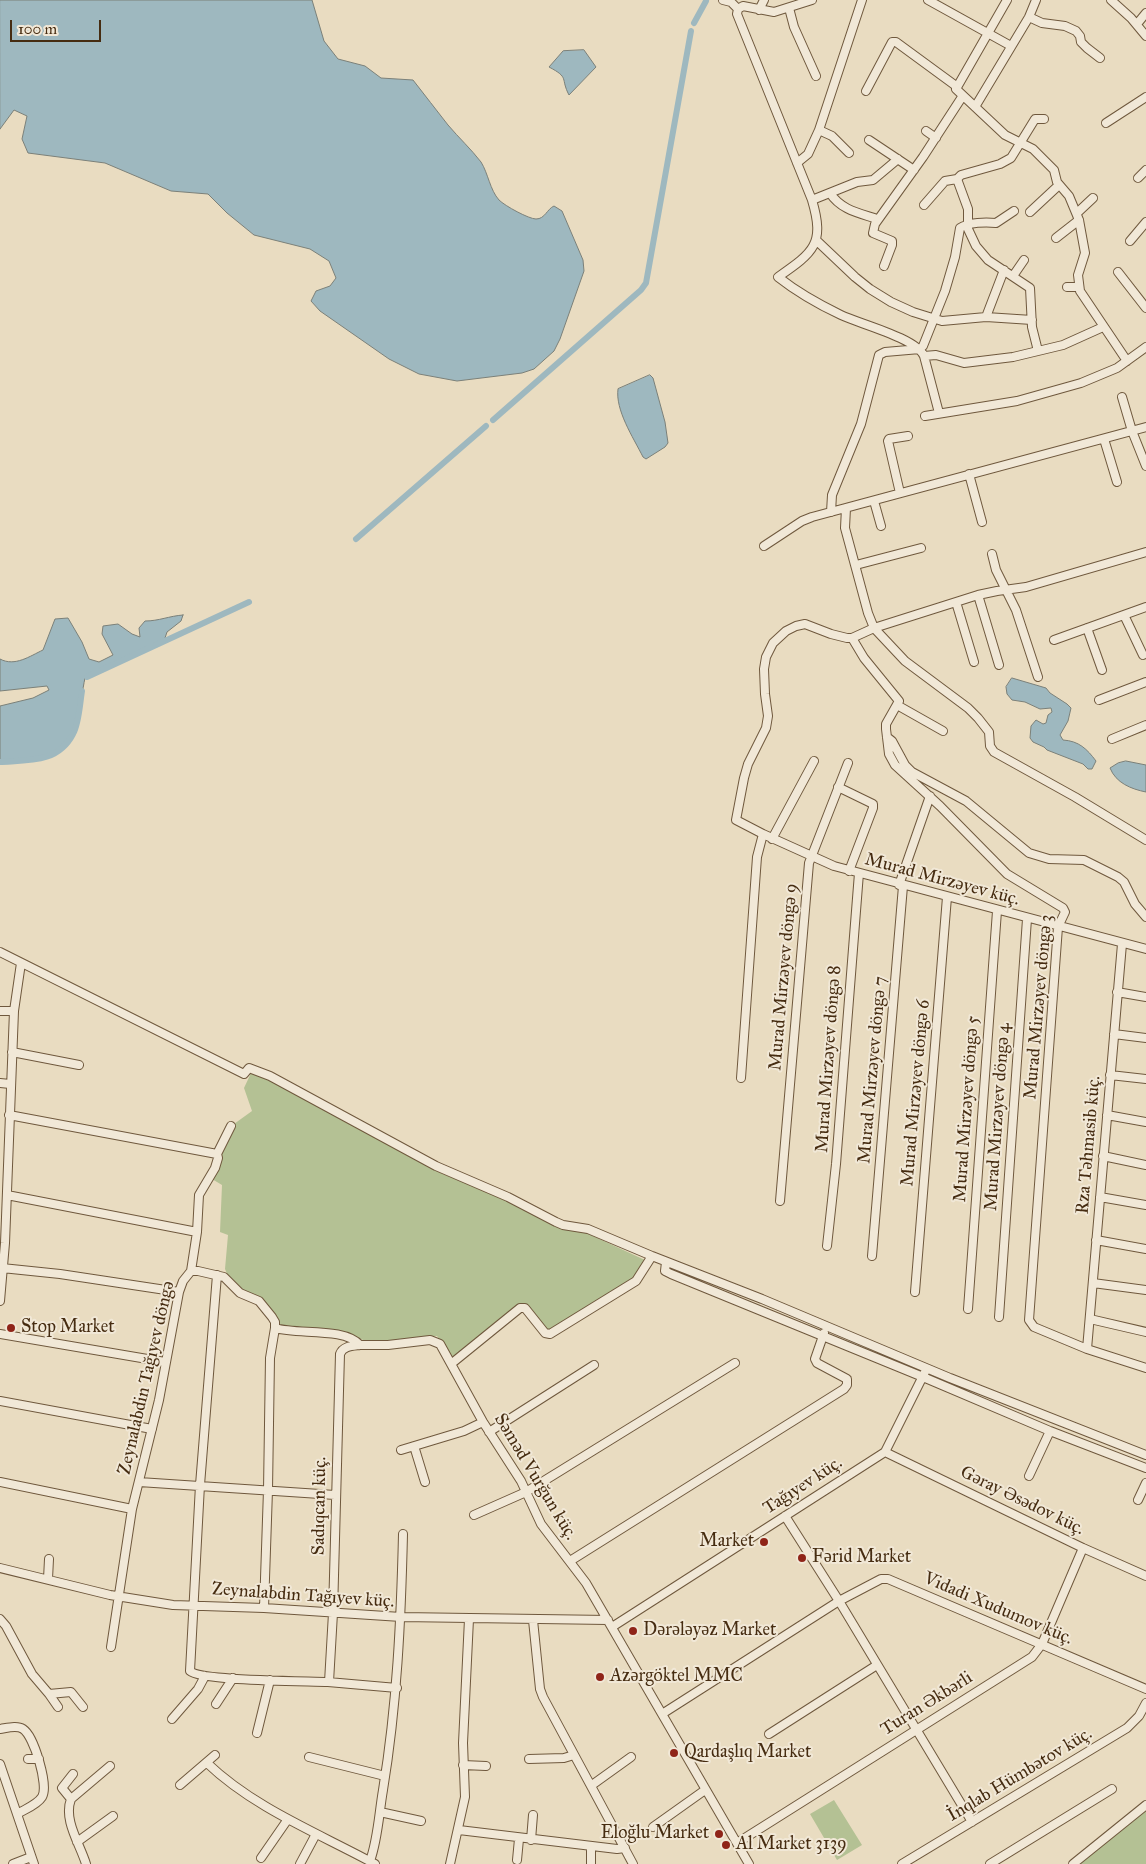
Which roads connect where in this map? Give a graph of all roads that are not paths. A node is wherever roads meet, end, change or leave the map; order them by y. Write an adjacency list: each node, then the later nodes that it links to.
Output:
1 (723, 0): 10 (street)
2 (764, 0): 11 (street)
3 (812, 0): 9 (street)
4 (862, 0): 27 (street)
5 (928, 0): 15 (street)
6 (1007, 0): 15 (street)
7 (1036, 0): 13 (street)
8 (1115, 1): 14 (street)
9 (789, 8): 11 (street); 19 (street)
10 (738, 9): 11 (street); 34 (street)
11 (759, 10)
12 (1146, 12): 14 (street)
13 (1029, 17): 17 (street); 18 (street)
14 (1137, 24): 16 (street)
15 (987, 33): 17 (street); 20 (street)
16 (1146, 36)
17 (1011, 46): 24 (street)
18 (1100, 58)
19 (816, 76)
20 (956, 86): 21 (street); 22 (street)
21 (866, 91)
22 (962, 97): 24 (street); 29 (street)
23 (1146, 97): 26 (street)
24 (975, 107): 31 (street)
25 (1044, 119): 31 (street)
26 (1106, 123)
27 (819, 130): 32 (street); 34 (street)
28 (926, 131): 29 (street)
29 (936, 138): 35 (street)
30 (869, 140): 33 (street)
31 (1020, 143): 38 (street); 39 (street)
32 (849, 153)
33 (898, 159): 35 (street); 40 (street)
34 (797, 163): 42 (street)
35 (914, 170): 47 (street)
36 (1146, 170): 37 (street)
37 (1138, 178)
38 (957, 179): 43 (street); 49 (street)
39 (1059, 185): 45 (street); 46 (street)
40 (830, 193): 42 (street); 47 (street)
41 (1093, 198): 46 (street)
42 (812, 200): 51 (street)
43 (924, 205)
44 (1014, 210): 49 (street)
45 (1030, 212)
46 (1078, 216): 50 (street); 59 (street)
47 (877, 219): 54 (street)
48 (1146, 222): 52 (street)
49 (968, 224): 55 (street); 62 (street)
50 (1056, 238)
51 (816, 240): 62 (street); 67 (street)
52 (1130, 241)
53 (1024, 260): 57 (street)
54 (884, 266)
55 (1004, 270): 57 (street); 61 (street)
56 (1118, 272): 60 (street)
57 (1013, 276): 63 (street)
58 (1067, 287): 59 (street)
59 (1080, 287): 64 (street)
60 (1146, 308)
61 (986, 318): 62 (street); 63 (street)
62 (934, 320): 67 (street)
63 (1032, 320): 66 (street)
64 (1103, 327): 66 (street); 68 (street)
65 (1146, 346): 68 (street)
66 (1038, 351): 67 (street)
67 (922, 352): 70 (street); 82 (street)
68 (1127, 360): 70 (street)
69 (1122, 397): 73 (street)
70 (940, 413): 71 (street)
71 (925, 416)
72 (1146, 427): 73 (street)
73 (1132, 431): 75 (street); 76 (street)
74 (908, 436): 79 (street)
75 (1104, 439): 77 (street); 78 (street)
76 (1146, 466)
77 (969, 474): 79 (street); 83 (street)
78 (1117, 482)
79 (900, 493): 80 (street)
80 (874, 501): 81 (street); 84 (street)
81 (846, 508): 82 (street); 89 (street)
82 (831, 512): 85 (street)
83 (982, 522)
84 (881, 526)
85 (764, 546)
86 (921, 548): 89 (street)
87 (1146, 552): 90 (street)
88 (992, 554): 90 (street)
89 (856, 566): 95 (street)
90 (1007, 590): 91 (street); 103 (street)
91 (978, 595): 92 (street); 101 (street)
92 (956, 602): 95 (street); 100 (street)
93 (1146, 607): 94 (street)
94 (1124, 615): 96 (street); 99 (street)
95 (874, 628): 97 (street); 117 (street)
96 (1087, 628): 98 (street); 102 (street)
97 (852, 638): 106 (street); 115 (street, Murad Mirzəyev küç.)
98 (1054, 640)
99 (1143, 655)
100 (974, 662)
101 (999, 665)
102 (1102, 670)
103 (1038, 677)
104 (1146, 682): 105 (street)
105 (1099, 700)
106 (897, 705): 108 (street); 109 (street, Murad Mirzəyev döngə 3)
107 (1146, 725): 110 (street)
108 (943, 731)
109 (886, 736): 114 (street, Murad Mirzəyev döngə 3); 124 (street)
110 (1112, 740)
111 (814, 761): 116 (street)
112 (848, 763): 113 (street, Murad Mirzəyev döngə 9)
113 (838, 787): 118 (street, Murad Mirzəyev döngə 9); 119 (street)
114 (930, 796): 121 (street, Murad Mirzəyev döngə 7); 126 (street, Murad Mirzəyev döngə 3)
115 (763, 834): 116 (street, Murad Mirzəyev küç.); 140 (street)
116 (772, 839): 118 (street, Murad Mirzəyev küç.)
117 (1146, 840)
118 (811, 857): 119 (street, Murad Mirzəyev küç.); 154 (street, Murad Mirzəyev döngə 9)
119 (849, 871): 120 (street, Murad Mirzəyev küç.)
120 (859, 873): 121 (street, Murad Mirzəyev küç.); 159 (street, Murad Mirzəyev döngə 8)
121 (901, 885): 122 (street, Murad Mirzəyev küç.); 162 (street, Murad Mirzəyev döngə 7)
122 (947, 897): 123 (street, Murad Mirzəyev küç.); 170 (street, Murad Mirzəyev döngə 6)
123 (997, 911): 125 (street, Murad Mirzəyev küç.); 173 (street, Murad Mirzəyev döngə 5)
124 (1146, 917)
125 (1027, 919): 126 (street, Murad Mirzəyev küç.); 175 (street, Murad Mirzəyev döngə 4)
126 (1058, 927): 127 (street, Murad Mirzəyev küç.); 183 (street, Murad Mirzəyev döngə 3)
127 (1122, 944): 128 (street, Murad Mirzəyev küç.); 131 (street, Rza Təhmasib küç.)
128 (1146, 949)
129 (0, 952): 130 (street)
130 (21, 963): 134 (street); 161 (street)
131 (1118, 992): 132 (street); 135 (street, Rza Təhmasib küç.)
132 (1146, 997)
133 (0, 1011): 134 (street)
134 (14, 1011): 137 (street)
135 (1114, 1034): 136 (street); 139 (street, Rza Təhmasib küç.)
136 (1146, 1038)
137 (12, 1052): 138 (street); 143 (street)
138 (80, 1065)
139 (1110, 1075): 141 (street); 145 (street, Rza Təhmasib küç.)
140 (742, 1078)
141 (1146, 1079)
142 (0, 1083): 143 (street)
143 (10, 1084): 144 (street)
144 (9, 1115): 148 (street); 150 (street)
145 (1106, 1115): 146 (street); 149 (street, Rza Təhmasib küç.)
146 (1146, 1122)
147 (231, 1126): 148 (street, Zeynalabdin Tağıyev döngə)
148 (216, 1154): 156 (street, Zeynalabdin Tağıyev döngə)
149 (1103, 1156): 151 (street); 153 (street, Rza Təhmasib küç.)
150 (4, 1165): 152 (street)
151 (1146, 1165)
152 (7, 1195): 156 (street); 158 (street)
153 (1100, 1197): 155 (street); 157 (street, Rza Təhmasib küç.)
154 (780, 1201)
155 (1146, 1205)
156 (197, 1232): 165 (street, Zeynalabdin Tağıyev döngə)
157 (1096, 1240): 160 (street); 167 (street, Rza Təhmasib küç.)
158 (2, 1243): 164 (street)
159 (828, 1246)
160 (1146, 1249)
161 (652, 1256): 163 (street); 186 (street)
162 (872, 1256)
163 (666, 1262): 171 (street); 174 (street)
164 (2, 1268): 169 (street); 172 (street)
165 (191, 1271): 166 (street); 169 (street, Zeynalabdin Tağıyev döngə)
166 (217, 1275): 178 (street); 208 (street)
167 (1092, 1283): 168 (street); 176 (street, Rza Təhmasib küç.)
168 (1146, 1290)
169 (179, 1292): 184 (street, Zeynalabdin Tağıyev döngə)
170 (915, 1292)
171 (762, 1299): 174 (street); 177 (street)
172 (0, 1301)
173 (968, 1309)
174 (758, 1310): 181 (street)
175 (999, 1317)
176 (1090, 1319): 179 (street); 183 (street, Rza Təhmasib küç.)
177 (826, 1326): 181 (street); 188 (street)
178 (275, 1328): 182 (street, Səməd Vurğun küç.); 209 (street)
179 (1146, 1332)
180 (0, 1334): 184 (street)
181 (824, 1338): 190 (street); 219 (street)
182 (360, 1345): 186 (street, Səməd Vurğun küç.); 211 (street, Sadıqcan küç.)
183 (1087, 1349): 189 (street, Murad Mirzəyev döngə 3)
184 (165, 1362): 193 (street, Zeynalabdin Tağıyev döngə)
185 (735, 1363): 210 (street)
186 (451, 1364): 192 (street, Səməd Vurğun küç.)
187 (594, 1365): 195 (street)
188 (927, 1368): 190 (street); 196 (street)
189 (1146, 1368)
190 (923, 1376): 194 (street); 199 (street)
191 (0, 1401): 193 (street)
192 (483, 1422): 195 (street, Səməd Vurğun küç.); 197 (street)
193 (152, 1429): 205 (street, Zeynalabdin Tağıyev döngə)
194 (1050, 1431): 200 (street); 203 (street)
195 (489, 1432): 210 (street, Səməd Vurğun küç.)
196 (1107, 1440): 200 (street); 201 (street)
197 (414, 1446): 198 (street); 206 (street)
198 (401, 1450)
199 (885, 1452): 215 (street, Tağıyev küç.); 217 (street, Gəray Əsədov küç.)
200 (1102, 1452): 202 (street)
201 (1146, 1455)
202 (1146, 1468)
203 (1029, 1476)
204 (0, 1482): 213 (street)
205 (139, 1482): 208 (street); 213 (street, Zeynalabdin Tağıyev döngə)
206 (425, 1482)
207 (1146, 1483): 212 (street)
208 (200, 1485): 209 (street); 225 (street)
209 (268, 1490): 211 (street); 226 (street)
210 (526, 1492): 214 (street); 219 (street, Səməd Vurğun küç.)
211 (335, 1495): 227 (street, Sadıqcan küç.)
212 (1138, 1500)
213 (132, 1508): 223 (street, Zeynalabdin Tağıyev döngə)
214 (474, 1515)
215 (785, 1516): 224 (street); 232 (street, Tağıyev küç.)
216 (403, 1534): 228 (street)
217 (1083, 1548): 221 (street, Gəray Əsədov küç.); 233 (street, Turan Əkbərli)
218 (49, 1559): 222 (street)
219 (570, 1561): 232 (street, Səməd Vurğun küç.)
220 (0, 1568): 222 (street, Zeynalabdin Tağıyev küç.)
221 (1146, 1576)
222 (48, 1579): 223 (street, Zeynalabdin Tağıyev küç.)
223 (120, 1597): 225 (street, Zeynalabdin Tağıyev küç.); 234 (street, Zeynalabdin Tağıyev döngə)
224 (839, 1601): 233 (street, Vidadi Xudumov küç.); 235 (street); 247 (street, Vidadi Xudumov küç.)
225 (193, 1604): 226 (street, Zeynalabdin Tağıyev küç.); 236 (street)
226 (264, 1608): 227 (street, Zeynalabdin Tağıyev küç.)
227 (333, 1613): 228 (street, Zeynalabdin Tağıyev küç.); 239 (street, Sadıqcan küç.)
228 (401, 1617): 230 (street, Zeynalabdin Tağıyev küç.); 240 (street)
229 (0, 1619): 242 (street)
230 (469, 1619): 231 (street, Zeynalabdin Tağıyev küç.); 262 (street)
231 (533, 1620): 232 (street, Zeynalabdin Tağıyev küç.); 253 (street)
232 (610, 1623): 247 (street, Səməd Vurğun küç.)
233 (1042, 1644): 241 (street, Vidadi Xudumov küç.); 250 (street, Turan Əkbərli)
234 (111, 1647)
235 (877, 1665): 250 (street); 252 (street)
236 (205, 1676): 237 (street); 248 (street)
237 (233, 1678): 238 (street); 244 (street)
238 (270, 1680): 239 (street); 251 (street)
239 (329, 1682): 240 (street)
240 (397, 1688): 266 (street)
241 (1146, 1689)
242 (49, 1694): 245 (street); 246 (street)
243 (1146, 1703): 279 (street, İnqlab Hümbətov küç.)
244 (216, 1704)
245 (58, 1707)
246 (83, 1707)
247 (662, 1714): 270 (street, Səməd Vurğun küç.)
248 (172, 1719)
249 (0, 1729): 258 (street)
250 (915, 1729): 279 (street); 286 (street, Turan Əkbərli)
251 (257, 1733)
252 (769, 1734)
253 (574, 1754): 259 (street); 268 (street)
254 (215, 1755): 260 (street)
255 (309, 1757): 266 (street)
256 (631, 1757): 268 (street)
257 (28, 1759): 258 (street)
258 (39, 1759): 274 (street)
259 (529, 1759)
260 (207, 1763): 267 (street); 277 (street)
261 (0, 1764): 274 (street)
262 (463, 1765): 264 (street); 281 (street)
263 (110, 1766): 271 (street)
264 (486, 1766)
265 (73, 1774): 271 (street)
266 (385, 1776): 273 (street)
267 (180, 1785)
268 (592, 1785): 288 (street)
269 (1112, 1789): 301 (street)
270 (705, 1790): 280 (street); 286 (street, Səməd Vurğun küç.)
271 (71, 1799): 285 (street)
272 (1146, 1806): 302 (street)
273 (380, 1812): 278 (street); 292 (street)
274 (17, 1814): 291 (street)
275 (533, 1815): 284 (street)
276 (113, 1816): 285 (street)
277 (288, 1819): 282 (street); 289 (street)
278 (421, 1821)
279 (972, 1822): 300 (street, İnqlab Hümbətov küç.)
280 (653, 1827)
281 (459, 1830): 283 (street); 296 (street)
282 (316, 1834): 292 (street); 295 (street)
283 (519, 1838): 284 (street); 290 (street)
284 (531, 1840): 287 (street)
285 (77, 1842): 294 (street)
286 (737, 1843): 299 (street, Səməd Vurğun küç.)
287 (591, 1847): 288 (street); 297 (street)
288 (625, 1848): 298 (street)
289 (261, 1858)
290 (517, 1860)
291 (32, 1861): 293 (street)
292 (373, 1863)
293 (13, 1864)
294 (86, 1864)
295 (300, 1864)
296 (450, 1864)
297 (591, 1864)
298 (633, 1864)
299 (750, 1864)
300 (902, 1864)
301 (990, 1864)
302 (1074, 1864)

